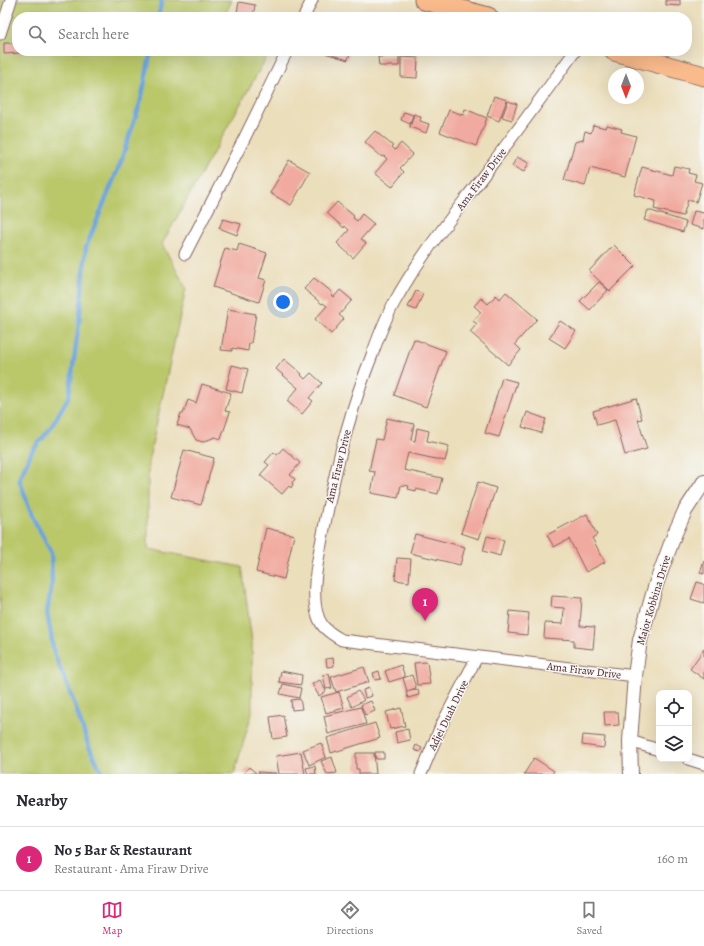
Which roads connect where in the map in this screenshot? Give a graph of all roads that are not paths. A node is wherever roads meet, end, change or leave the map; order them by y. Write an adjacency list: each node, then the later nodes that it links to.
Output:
1 (11, 0): 6 (street)
2 (312, 0): 4 (street)
3 (424, 0): 5 (highway)
4 (306, 12)
5 (469, 12)
6 (0, 34)
7 (285, 56): 11 (street)
8 (572, 56): 13 (street, Ama Firaw Drive)
9 (632, 56): 10 (highway)
10 (704, 76)
11 (185, 254)
12 (704, 482): 14 (street, Major Kobbina Drive)
13 (477, 657): 14 (street, Ama Firaw Drive); 19 (street, Adjei Duah Drive)
14 (635, 676): 15 (street, Major Kobbina Drive)
15 (630, 741): 16 (street); 20 (street, Major Kobbina Drive)
16 (656, 749)
17 (692, 760): 18 (street)
18 (704, 764)
19 (421, 774)
20 (631, 774)

